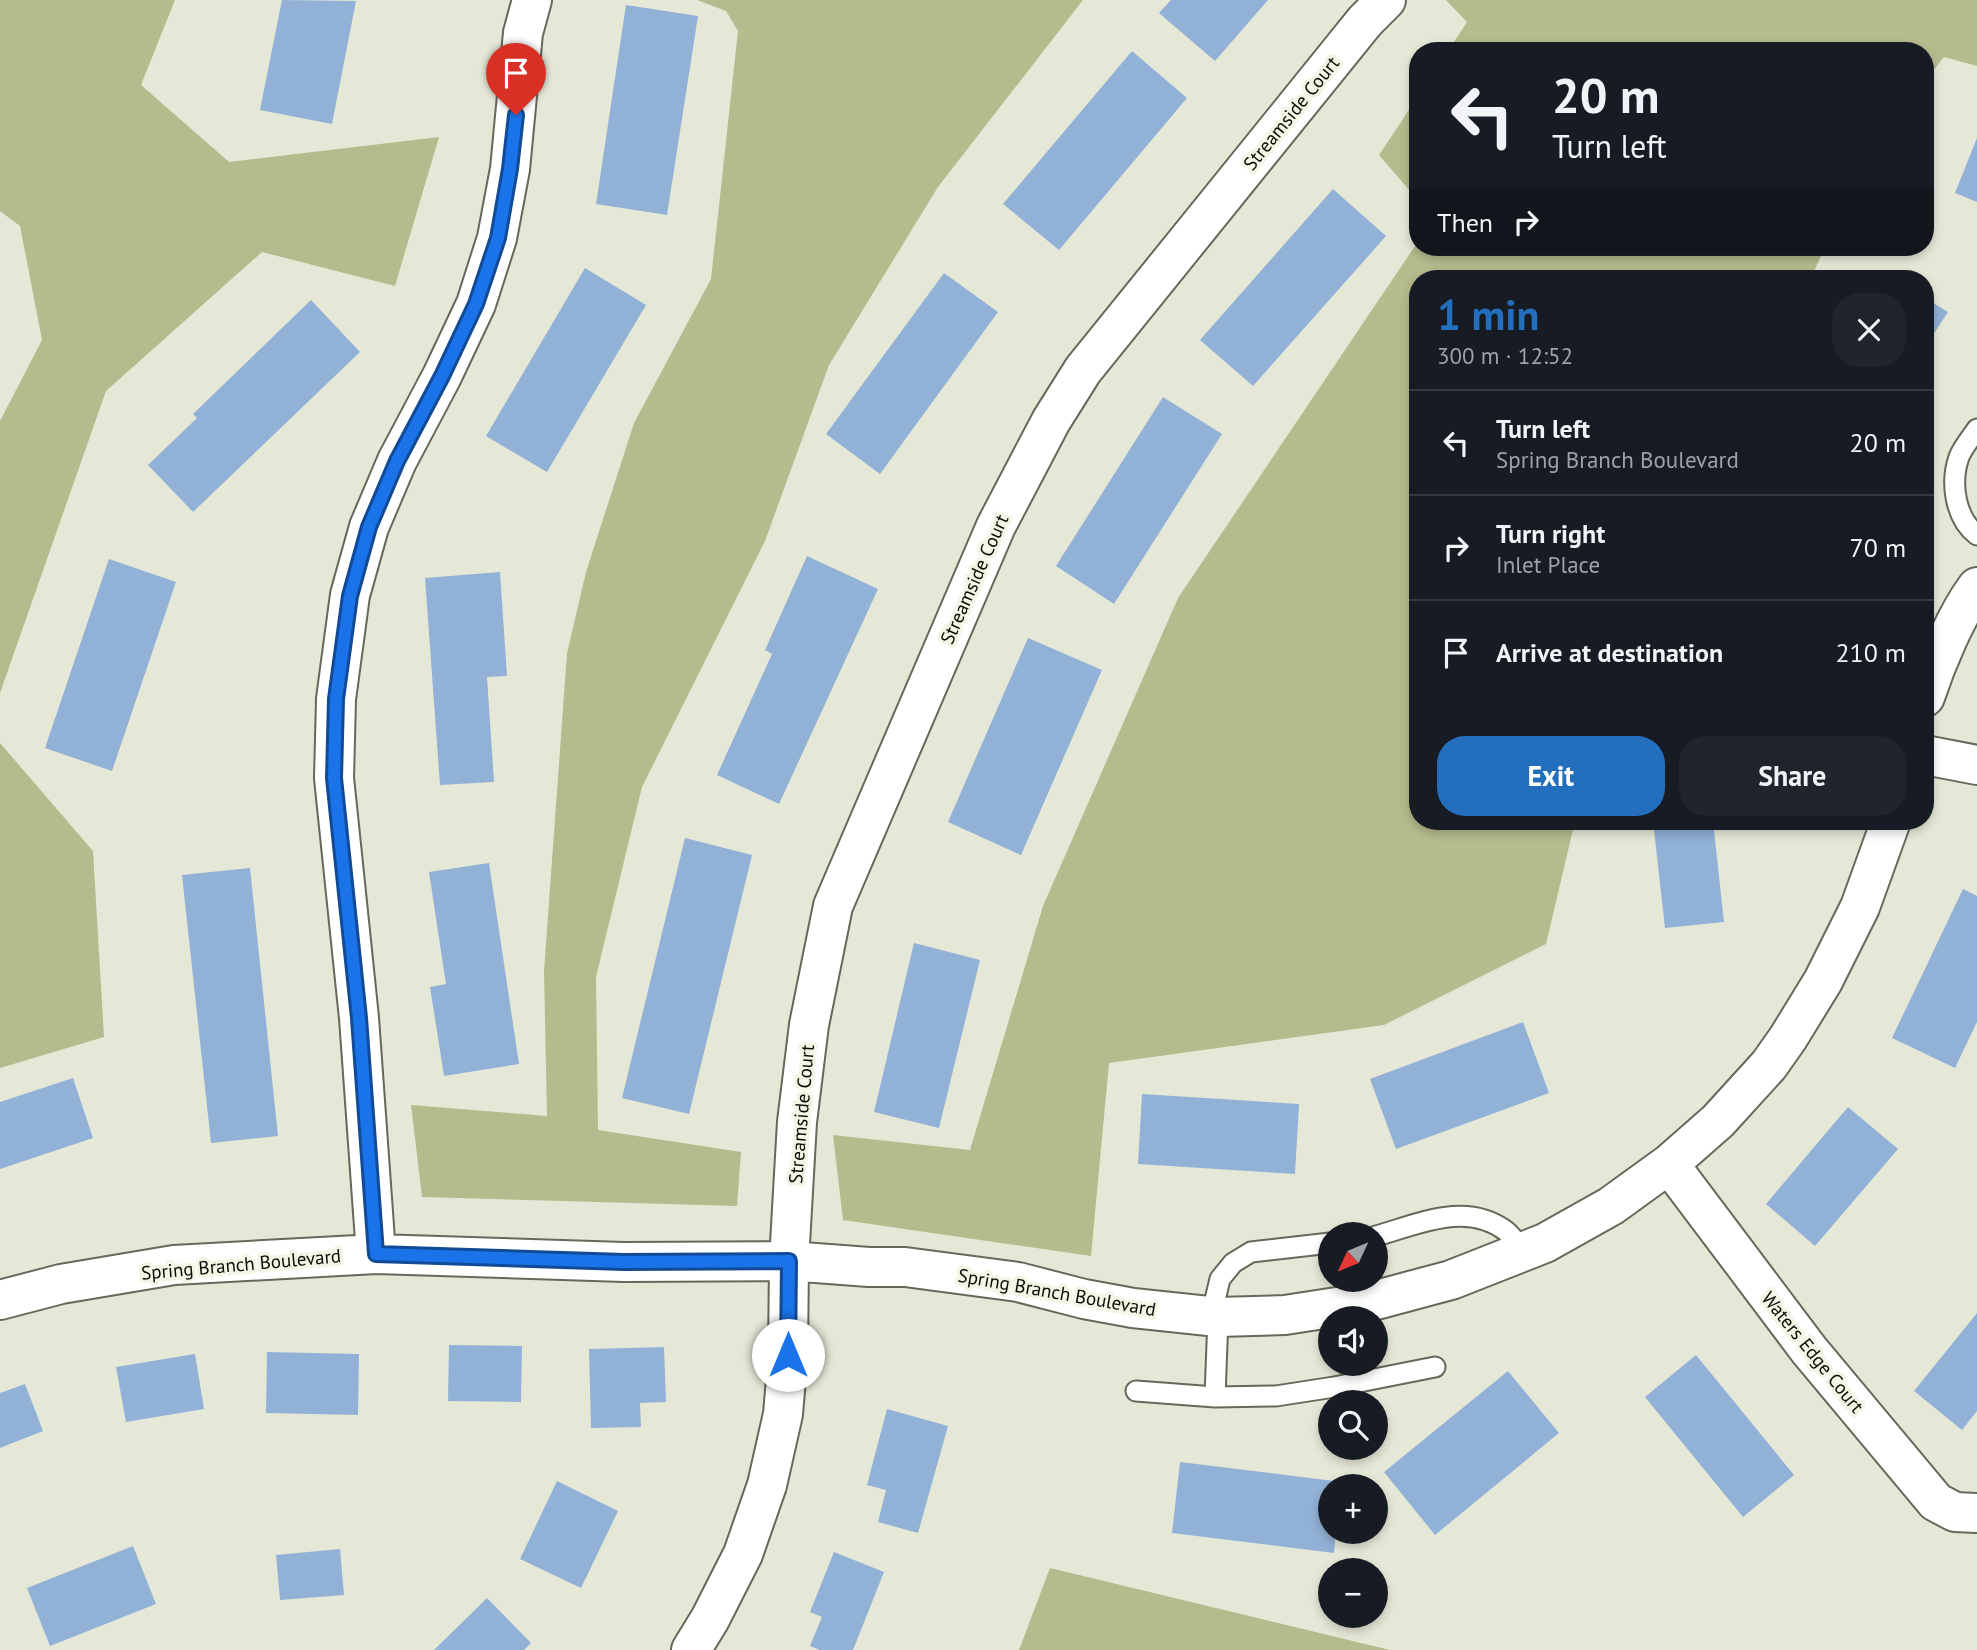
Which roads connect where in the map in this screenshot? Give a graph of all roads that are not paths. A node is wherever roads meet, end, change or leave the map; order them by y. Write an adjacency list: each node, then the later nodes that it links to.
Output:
1 (532, 0): 14 (street)
2 (1386, 0): 15 (street, Streamside Court)
3 (1977, 429): 4 (lane)
4 (1977, 535)
5 (1977, 587): 6 (street)
6 (1934, 671)
7 (1934, 757): 8 (street)
8 (1977, 765)
9 (1888, 830): 10 (street, Spring Branch Boulevard)
10 (1669, 1164): 13 (street, Spring Branch Boulevard); 21 (street, Waters Edge Court)
11 (1388, 1233): 13 (lane)
12 (1318, 1244): 17 (lane)
13 (1524, 1252): 17 (street, Spring Branch Boulevard)
14 (376, 1254): 15 (street, Spring Branch Boulevard); 16 (street, Spring Branch Boulevard)
15 (789, 1261): 17 (street, Spring Branch Boulevard); 22 (street, Streamside Court)
16 (0, 1300)
17 (1218, 1317): 20 (lane)
18 (1436, 1367): 20 (lane)
19 (1136, 1391): 20 (lane)
20 (1215, 1397)
21 (1977, 1513)
22 (691, 1650)

